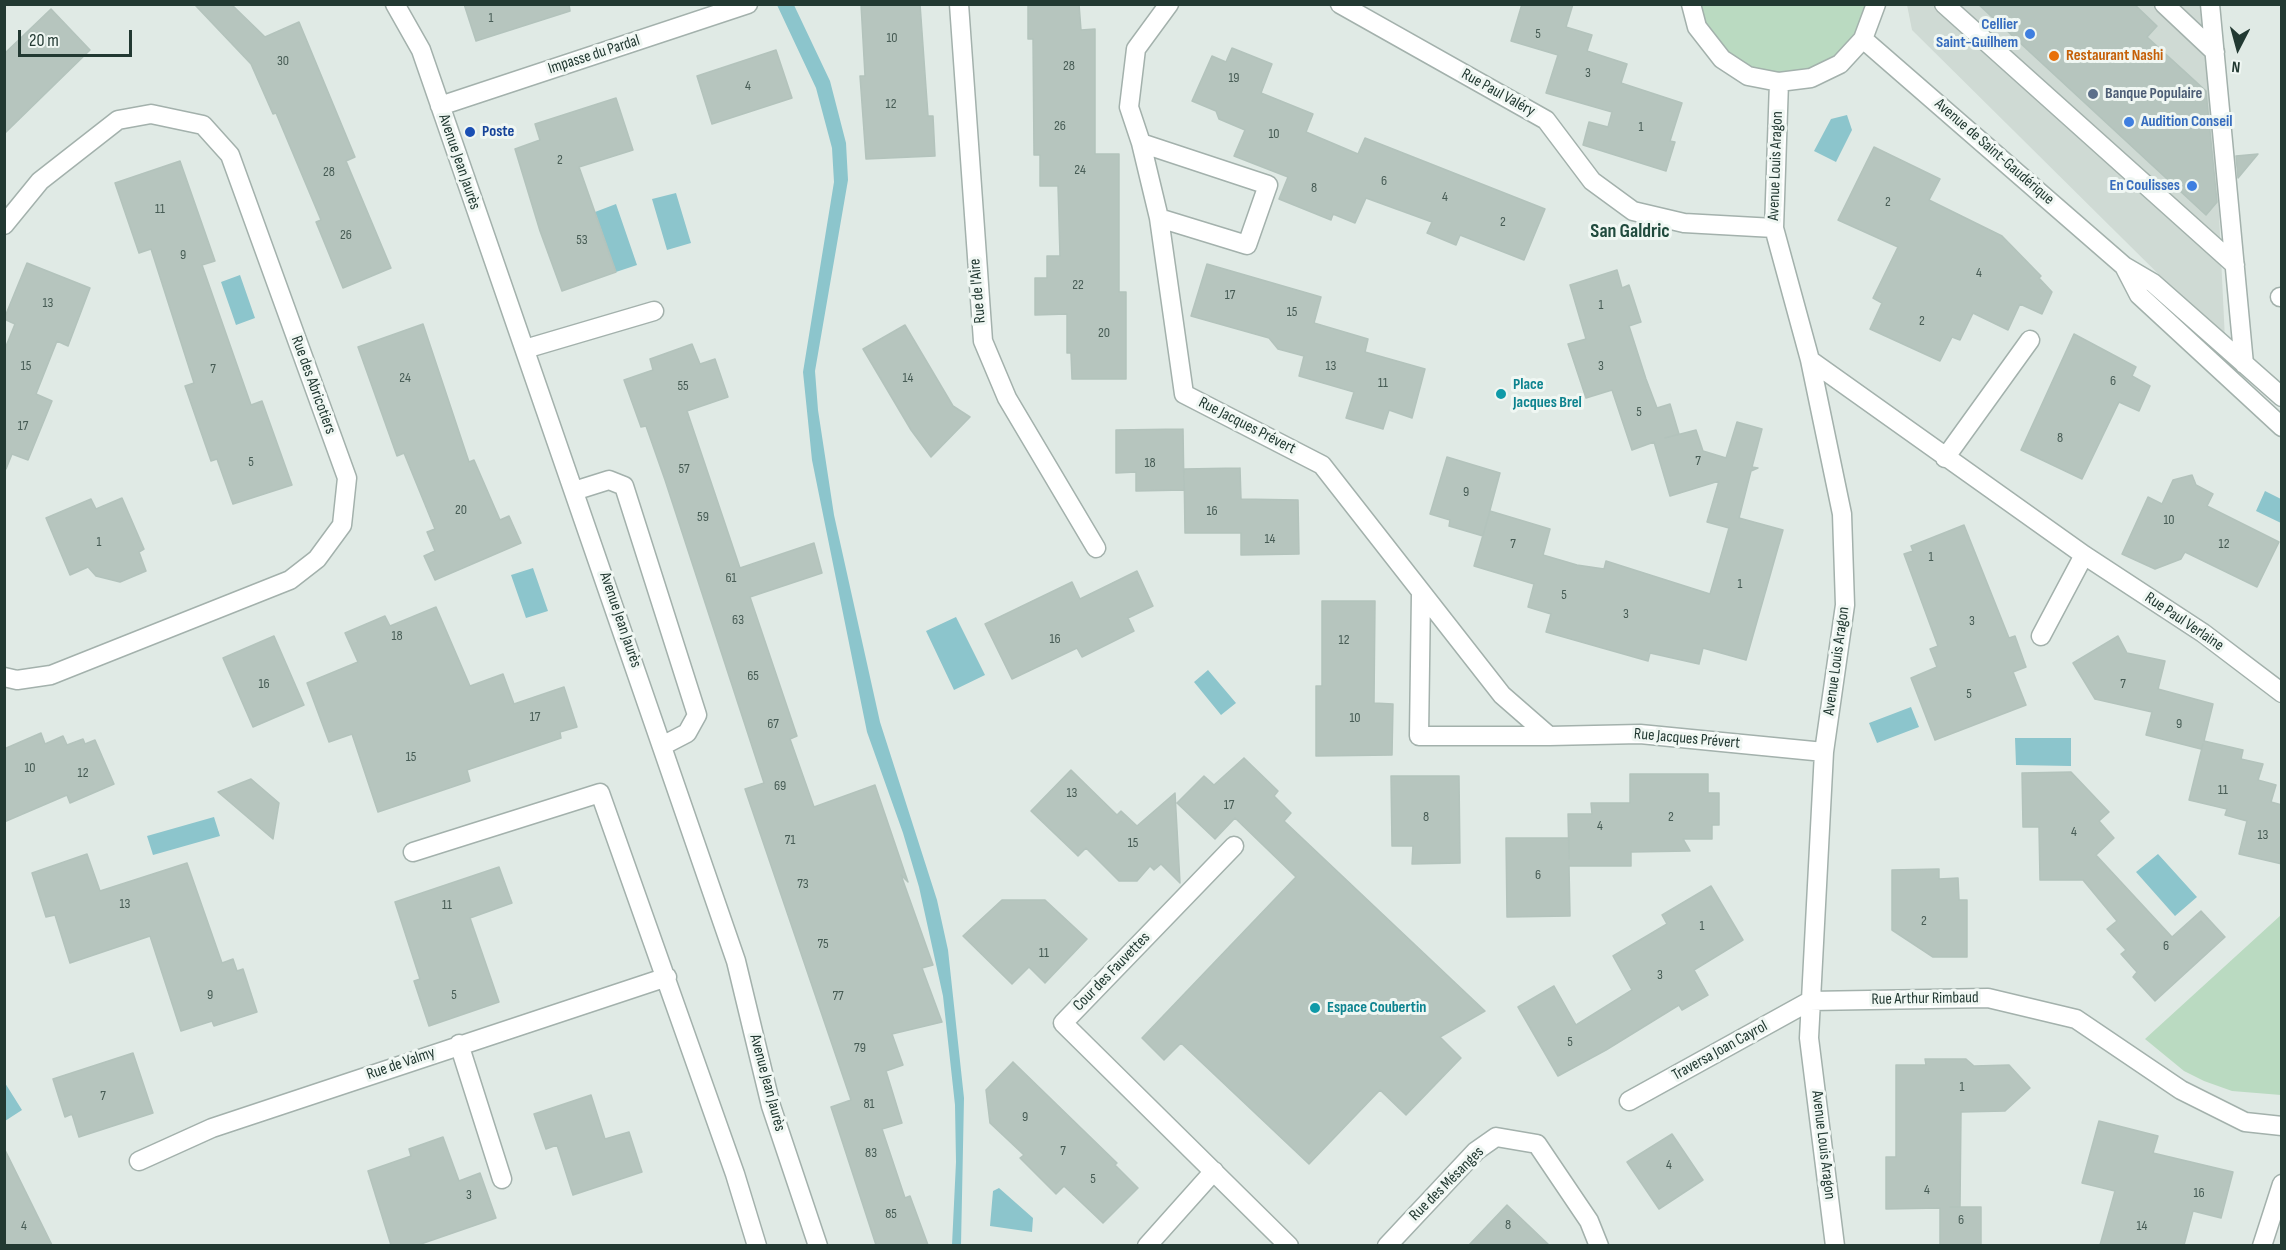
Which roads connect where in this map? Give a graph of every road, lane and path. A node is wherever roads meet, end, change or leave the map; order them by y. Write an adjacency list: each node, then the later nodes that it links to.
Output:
1 (395, 4): 14 (street, Avenue Jean Jaurès)
2 (748, 4): 14 (street, Impasse du Pardal)
3 (959, 4): 30 (street, Rue de l'Aire)
4 (1169, 4): 15 (street, Rue Jacques Prévert)
5 (1340, 4): 18 (street, Rue Paul Valéry)
6 (1691, 4): 13 (street)
7 (1876, 4): 11 (street)
8 (1944, 4): 19 (street)
9 (2164, 4): 12 (street)
10 (2210, 4): 12 (street)
11 (1863, 39): 13 (street); 20 (street, Avenue de Saint-Gaudérique)
12 (2215, 52): 19 (street)
13 (1779, 82): 18 (street, Avenue Louis Aragon)
14 (440, 106): 23 (street, Avenue Jean Jaurès)
15 (1141, 143): 16 (street, Rue Jacques Prévert); 16 (street)
16 (1159, 218): 32 (street, Rue Jacques Prévert)
17 (4, 225): 34 (street, Rue des Abricotiers)
18 (1774, 228): 24 (street, Avenue Louis Aragon)
19 (2235, 265): 25 (street)
20 (2124, 266): 25 (street, Avenue de Saint-Gaudérique); 27 (street, Avenue de Saint-Gaudérique)
21 (654, 311): 23 (street)
22 (2030, 340): 28 (street)
23 (525, 349): 29 (street, Avenue Jean Jaurès)
24 (1809, 360): 28 (street, Rue Paul Verlaine); 38 (street, Avenue Louis Aragon)
25 (2244, 364): 26 (street, Avenue de Saint-Gaudérique)
26 (2282, 397)
27 (2282, 427)
28 (1945, 458): 31 (street, Rue Paul Verlaine)
29 (574, 491): 37 (street, Avenue Jean Jaurès); 37 (street)
30 (1096, 548)
31 (2084, 555): 33 (street); 35 (street, Rue Paul Verlaine)
32 (1421, 594): 36 (street, Rue Jacques Prévert); 36 (street, Rue Jacques Prévert)
33 (2041, 636)
34 (4, 677)
35 (2282, 693)
36 (1549, 735): 38 (street, Rue Jacques Prévert)
37 (662, 746): 51 (street, Avenue Jean Jaurès)
38 (1824, 752): 42 (street, Avenue Louis Aragon)
39 (1234, 846): 47 (street, Cour des Fauvettes)
40 (413, 852): 41 (street)
41 (667, 977): 43 (street, Rue de Valmy); 50 (street)
42 (1810, 1001): 44 (street, Traversa Joan Cayrol); 45 (street, Rue Arthur Rimbaud); 56 (street, Avenue Louis Aragon)
43 (459, 1044): 46 (street, Rue de Valmy); 48 (street)
44 (1629, 1101)
45 (2282, 1126)
46 (140, 1161)
47 (1214, 1172): 52 (street); 53 (street, Cour des Fauvettes)
48 (502, 1179)
49 (2282, 1184): 57 (street)
50 (757, 1245)
51 (818, 1245)
52 (1146, 1245)
53 (1289, 1245)
54 (1387, 1245): 55 (street, Rue des Mésanges)
55 (1599, 1245)
56 (1835, 1245)
57 (2262, 1245)

